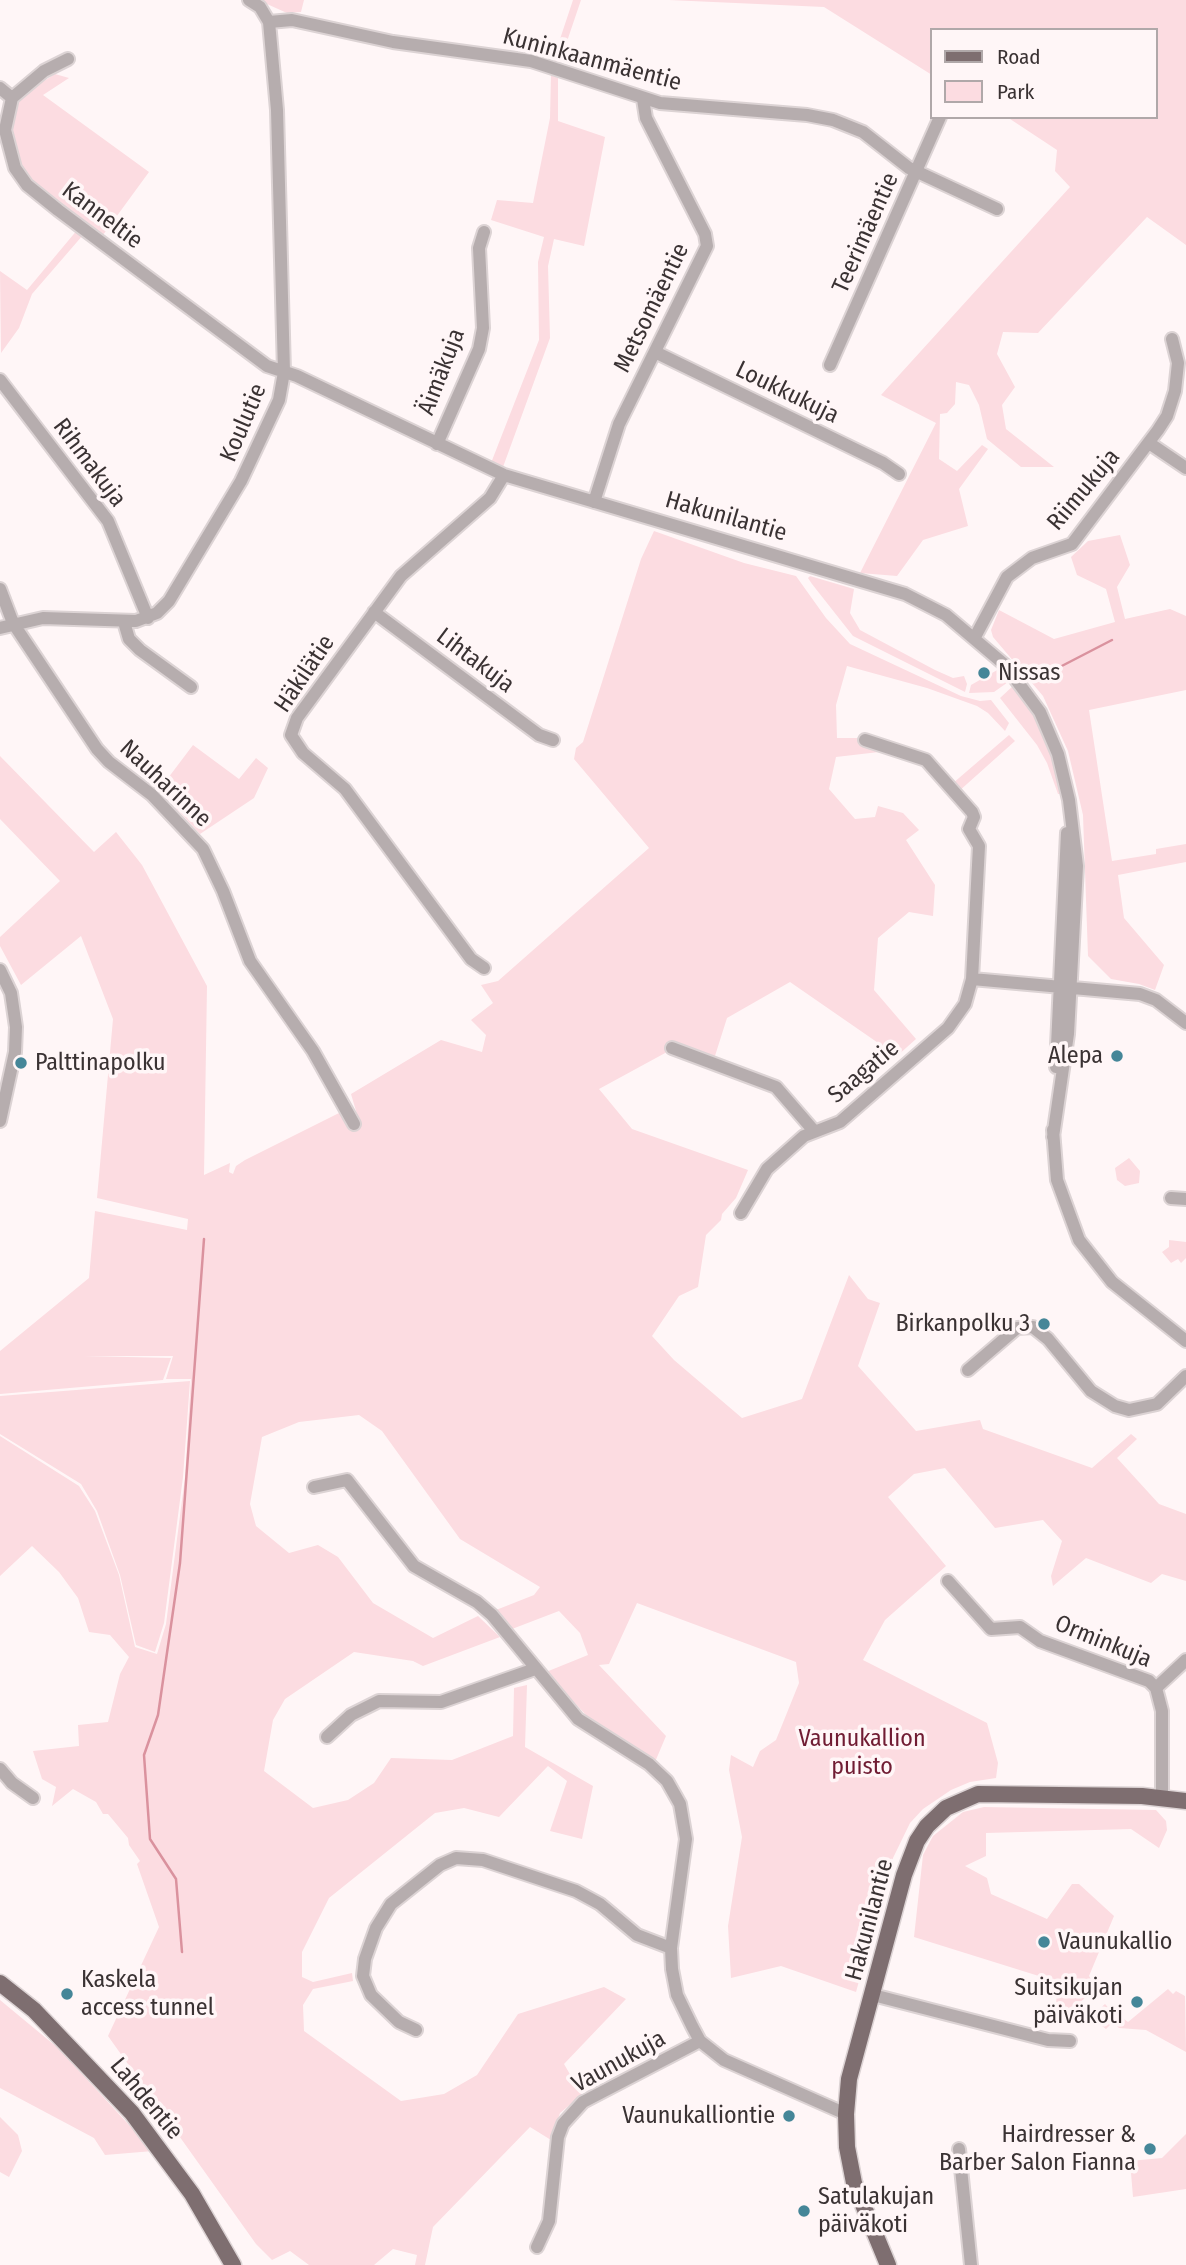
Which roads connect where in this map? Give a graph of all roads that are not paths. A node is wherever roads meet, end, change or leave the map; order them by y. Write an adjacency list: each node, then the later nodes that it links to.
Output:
1 (249, 0): 2 (street)
2 (269, 22): 6 (street, Kuninkaanmäentie); 14 (street, Koulutie)
3 (68, 59): 5 (street)
4 (0, 88): 5 (street)
5 (12, 98): 14 (street, Kanneltie)
6 (643, 99): 8 (street, Kuninkaanmäentie); 12 (street, Metsomäentie)
7 (939, 119): 8 (street, Teerimäentie)
8 (916, 171): 9 (street, Kuninkaanmäentie); 13 (street, Teerimäentie)
9 (998, 209)
10 (484, 232): 17 (street, Äimäkuja)
11 (1172, 339): 16 (street, Riimukuja)
12 (655, 352): 19 (street, Loukkukuja); 21 (street, Metsomäentie)
13 (830, 365)
14 (284, 372): 17 (street, Hakunilantie); 24 (street, Koulutie)
15 (0, 380): 24 (street, Rihmakuja)
16 (1149, 443): 18 (street); 28 (street, Riimukuja)
17 (437, 444): 20 (street, Hakunilantie)
18 (1186, 468)
19 (899, 474)
20 (503, 475): 21 (street, Hakunilantie); 23 (street, Häkilätie)
21 (594, 502): 28 (street, Hakunilantie)
22 (0, 589): 26 (street, Nauharinne)
23 (374, 612): 30 (street, Lihtakuja); 32 (street, Häkilätie)
24 (148, 618): 25 (street)
25 (124, 622): 26 (street); 29 (street)
26 (13, 623): 27 (street); 39 (street, Nauharinne)
27 (0, 628)
28 (975, 637): 35 (street, Hakunilantie)
29 (191, 687)
30 (552, 740)
31 (865, 740): 34 (street, Saagatie)
32 (484, 968)
33 (0, 970): 38 (street)
34 (972, 979): 35 (street); 40 (street, Saagatie)
35 (1065, 986): 36 (street); 44 (street, Hakunilantie)
36 (1186, 1023)
37 (672, 1048): 40 (street)
38 (0, 1121)
39 (354, 1124)
40 (814, 1131): 43 (street, Saagatie)
41 (1171, 1198): 42 (street)
42 (1186, 1199)
43 (741, 1213)
44 (1186, 1341)
45 (968, 1370): 46 (street)
46 (1186, 1376)
47 (314, 1487): 50 (street)
48 (948, 1581): 51 (street, Orminkuja)
49 (1186, 1660): 51 (street)
50 (535, 1669): 52 (street); 58 (street)
51 (1156, 1688): 55 (street, Orminkuja)
52 (327, 1737)
53 (0, 1769): 56 (street)
54 (1186, 1791): 55 (main road, Hakunilantie)
55 (1162, 1797): 57 (main road, Hakunilantie); 60 (main road, Hakunilantie)
56 (33, 1798)
57 (1186, 1801)
58 (671, 1948): 61 (street); 63 (street)
59 (0, 1983): 67 (main road, Lahdentie)
60 (873, 1995): 62 (street); 64 (main road, Hakunilantie)
61 (416, 2030)
62 (1070, 2040)
63 (700, 2041): 64 (street); 66 (street, Vaunukuja)
64 (846, 2113): 68 (main road, Hakunilantie)
65 (959, 2149): 69 (street)
66 (537, 2247)
67 (233, 2265)
68 (888, 2265)
69 (971, 2265)

